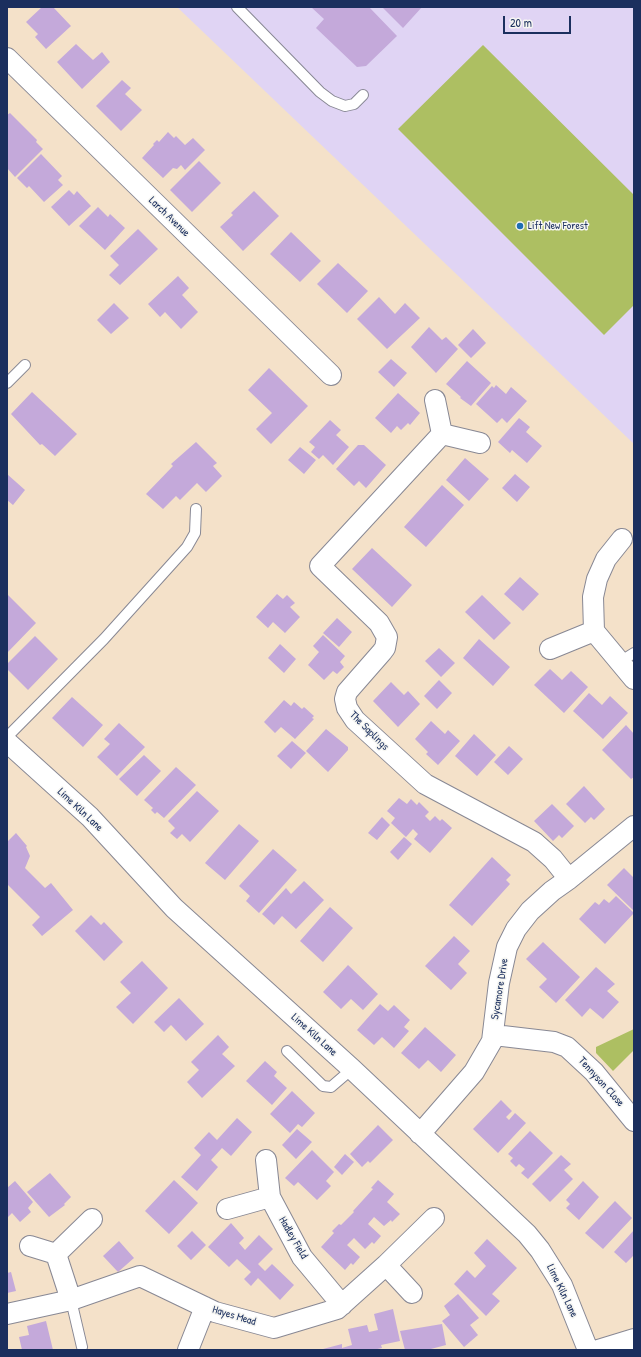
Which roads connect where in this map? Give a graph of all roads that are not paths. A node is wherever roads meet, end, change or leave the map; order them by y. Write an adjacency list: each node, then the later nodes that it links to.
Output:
1 (237, 7): 3 (lane)
2 (7, 58): 5 (street, Larch Avenue)
3 (363, 95)
4 (25, 365): 6 (lane)
5 (331, 375)
6 (7, 383)
7 (435, 400): 8 (street)
8 (442, 434): 9 (street); 19 (street, The Saplings)
9 (480, 444)
10 (196, 509): 16 (lane)
11 (622, 539): 12 (street)
12 (594, 631): 13 (street); 14 (street)
13 (550, 649)
14 (626, 658): 15 (street)
15 (634, 679)
16 (7, 737)
17 (7, 742): 22 (street, Lime Kiln Lane)
18 (634, 826): 19 (street, Sycamore Drive)
19 (569, 879): 20 (street, Sycamore Drive)
20 (494, 1035): 23 (street, Tennyson Close); 24 (street, Sycamore Drive)
21 (287, 1051): 22 (lane)
22 (352, 1070): 24 (street, Lime Kiln Lane)
23 (634, 1121)
24 (420, 1134): 41 (street, Lime Kiln Lane)
25 (266, 1160): 26 (street, Hadley Field)
26 (270, 1197): 27 (street); 35 (street, Hadley Field)
27 (227, 1209)
28 (434, 1218): 32 (street, Hayes Mead)
29 (92, 1219): 31 (street)
30 (30, 1246): 31 (street)
31 (56, 1254): 34 (street)
32 (386, 1265): 33 (street); 35 (street, Hayes Mead)
33 (412, 1293)
34 (71, 1300): 36 (street, Hayes Mead); 37 (street, Hayes Mead); 39 (lane)
35 (342, 1305): 36 (street, Hayes Mead)
36 (205, 1307): 40 (street)
37 (7, 1314)
38 (634, 1339): 42 (street)
39 (82, 1347)
40 (188, 1350)
41 (588, 1350)
42 (598, 1350)

